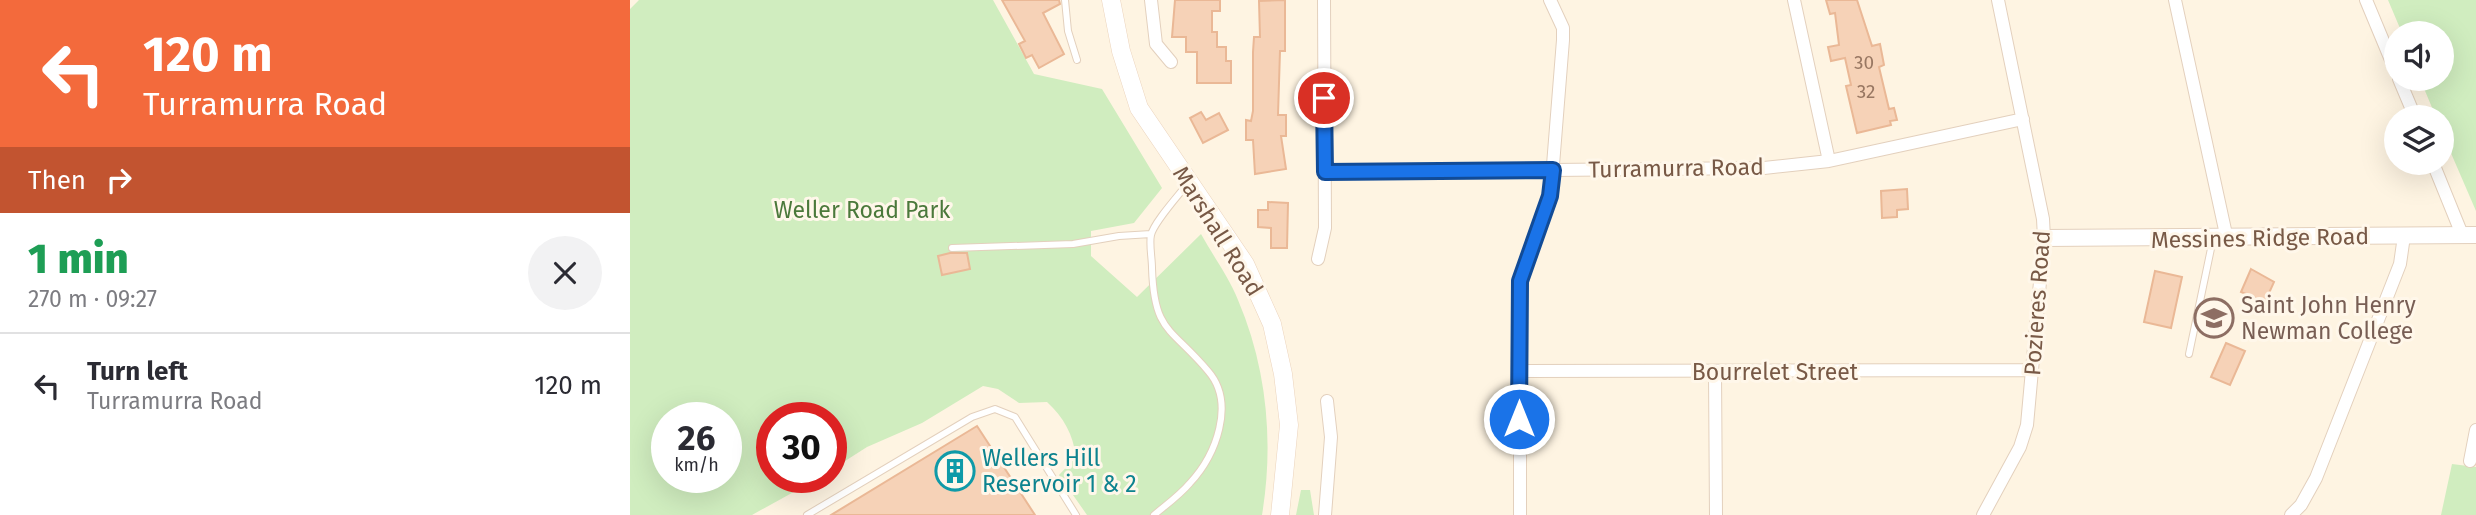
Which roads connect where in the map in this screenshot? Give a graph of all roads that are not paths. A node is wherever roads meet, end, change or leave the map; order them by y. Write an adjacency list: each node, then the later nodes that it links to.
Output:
1 (1065, 0): 11 (lane)
2 (1111, 0): 18 (main road, Marshall Road)
3 (1151, 0): 12 (street)
4 (1324, 0): 16 (street)
5 (1550, 0): 15 (street)
6 (1794, 0): 14 (street)
7 (1998, 0): 13 (street, Pozieres Road)
8 (2175, 0): 23 (street)
9 (2366, 0): 10 (street)
10 (2384, 43)
11 (1077, 60)
12 (1171, 62)
13 (2023, 119): 14 (street, Turramurra Road); 22 (street, Pozieres Road)
14 (1829, 161): 15 (street, Turramurra Road)
15 (1553, 170): 16 (street, Turramurra Road); 28 (street)
16 (1325, 172): 25 (street)
17 (2439, 175): 21 (street)
18 (1188, 182): 19 (lane); 37 (main road, Marshall Road)
19 (1151, 234): 24 (lane); 36 (lane)
20 (2404, 236): 21 (street, Messines Ridge Road); 23 (street, Messines Ridge Road); 42 (street)
21 (2470, 236)
22 (2045, 238): 23 (street, Messines Ridge Road); 27 (street, Pozieres Road)
23 (2220, 239): 26 (lane)
24 (953, 248)
25 (1318, 259)
26 (2189, 354)
27 (2032, 370): 29 (street, Bourrelet Street); 41 (street, Pozieres Road)
28 (1519, 371): 29 (street, Bourrelet Street); 39 (street)
29 (1715, 372): 40 (street)
30 (1327, 401): 38 (street)
31 (2476, 430): 32 (street)
32 (2470, 461)
33 (1074, 512): 34 (lane); 35 (lane)
34 (807, 515)
35 (1063, 515)
36 (1154, 515)
37 (1280, 515)
38 (1325, 515)
39 (1520, 515)
40 (1716, 515)
41 (1983, 515)
42 (2291, 515)

